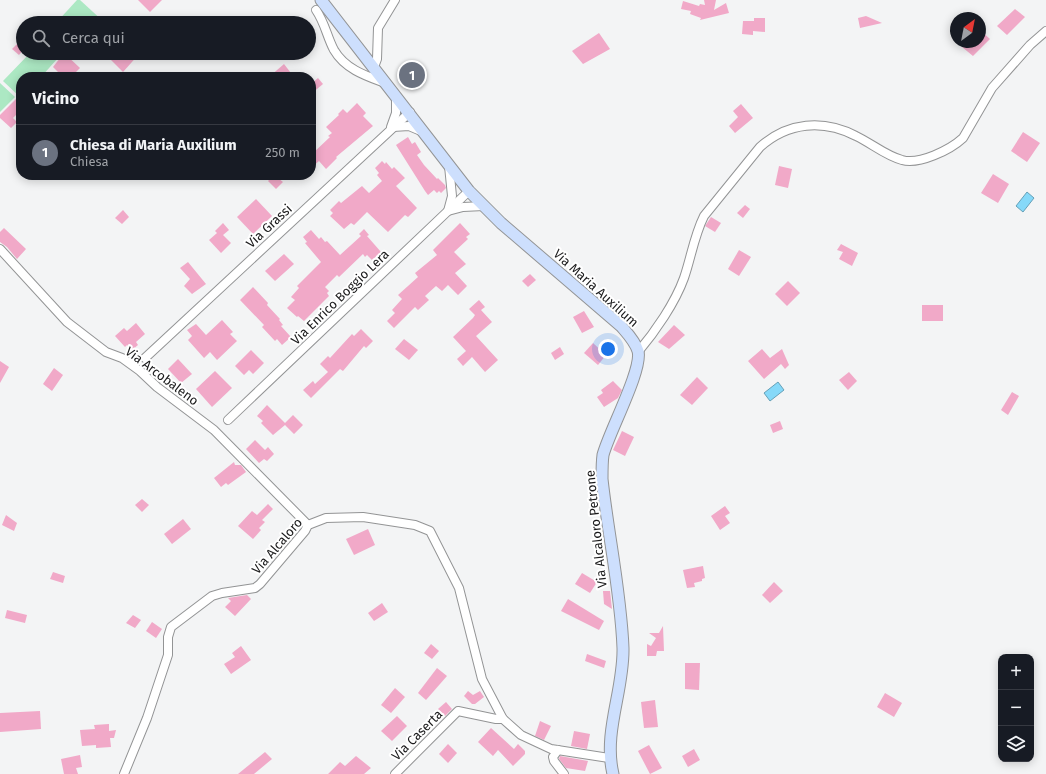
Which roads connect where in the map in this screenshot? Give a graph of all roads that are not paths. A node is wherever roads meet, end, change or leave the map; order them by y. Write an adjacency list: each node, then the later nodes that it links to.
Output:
1 (395, 0): 4 (street)
2 (320, 4): 4 (street, Via Maria Auxilium); 5 (street)
3 (1046, 31): 14 (street, Via Alcaloro Petrone)
4 (374, 67): 5 (street, Via Maria Auxilium)
5 (391, 89): 6 (street, Via Maria Auxilium); 7 (street)
6 (410, 112): 7 (street, Via Grassi); 8 (street, Via Maria Auxilium)
7 (391, 129): 8 (street); 15 (street, Via Grassi)
8 (426, 134): 9 (street, Via Maria Auxilium)
9 (449, 165): 10 (street, Via Maria Auxilium); 12 (street)
10 (469, 191): 11 (street, Via Maria Auxilium); 12 (street, Via Enrico Boggio Lera)
11 (484, 206): 12 (street); 14 (street, Via Maria Auxilium)
12 (448, 211): 16 (street, Via Enrico Boggio Lera)
13 (0, 249): 17 (street, Via Arcobaleno)
14 (638, 352): 20 (street, Via Alcaloro Petrone)
15 (145, 358)
16 (228, 420)
17 (308, 525): 18 (street, Via Alcaloro); 21 (street, Via Alcaloro)
18 (503, 719): 19 (street); 22 (street, Via Caserta)
19 (558, 750): 20 (street); 23 (street)
20 (609, 758): 24 (street)
21 (124, 774)
22 (395, 774)
23 (564, 774)
24 (613, 774)

